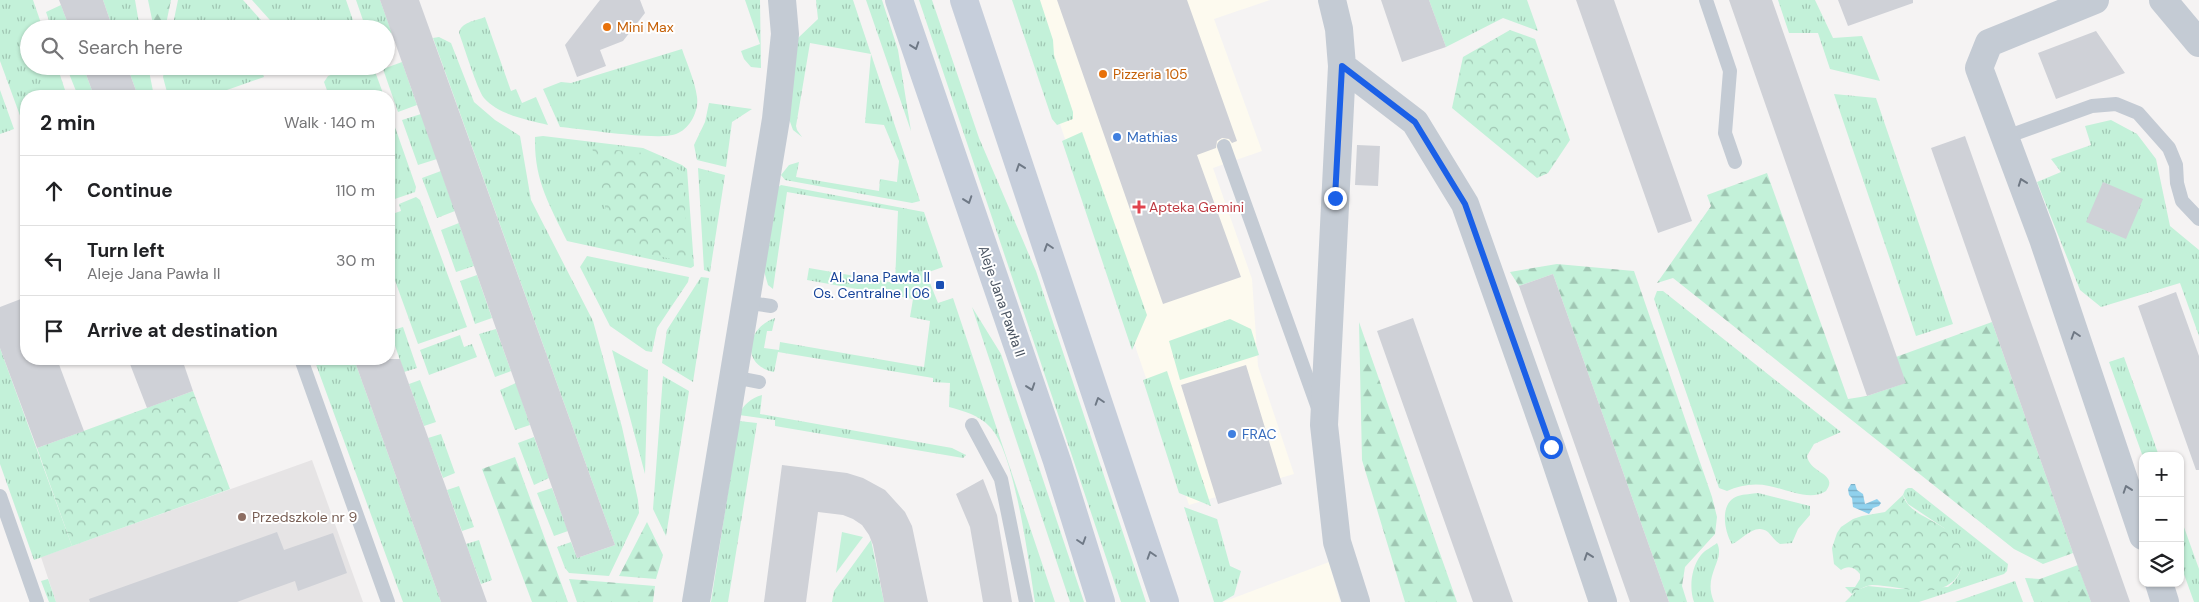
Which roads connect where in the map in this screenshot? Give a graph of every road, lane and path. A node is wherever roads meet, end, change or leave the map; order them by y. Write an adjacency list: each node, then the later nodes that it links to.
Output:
1 (782, 0): 22 (street)
2 (899, 0): 24 (main road, Aleje Jana Pawła II, one-way to 24)
3 (964, 0): 25 (main road, one-way to 3)
4 (1332, 0): 9 (street)
5 (1706, 0): 12 (lane)
6 (2163, 0): 8 (street)
7 (2081, 2): 10 (street)
8 (2199, 43)
9 (1342, 66): 16 (street); 27 (street, one-way to 9)
10 (2006, 137): 13 (lane); 18 (street, one-way to 10)
11 (1224, 146): 16 (lane)
12 (1735, 162)
13 (2199, 220)
14 (303, 365): 21 (lane)
15 (972, 425): 23 (lane)
16 (1324, 425): 26 (street)
17 (0, 496): 20 (lane)
18 (2139, 524)
19 (2160, 587): 28 (street)
20 (37, 602)
21 (388, 602)
22 (696, 602)
23 (1026, 602)
24 (1102, 602)
25 (1165, 602)
26 (1356, 602)
27 (1603, 602)
28 (2165, 602)

